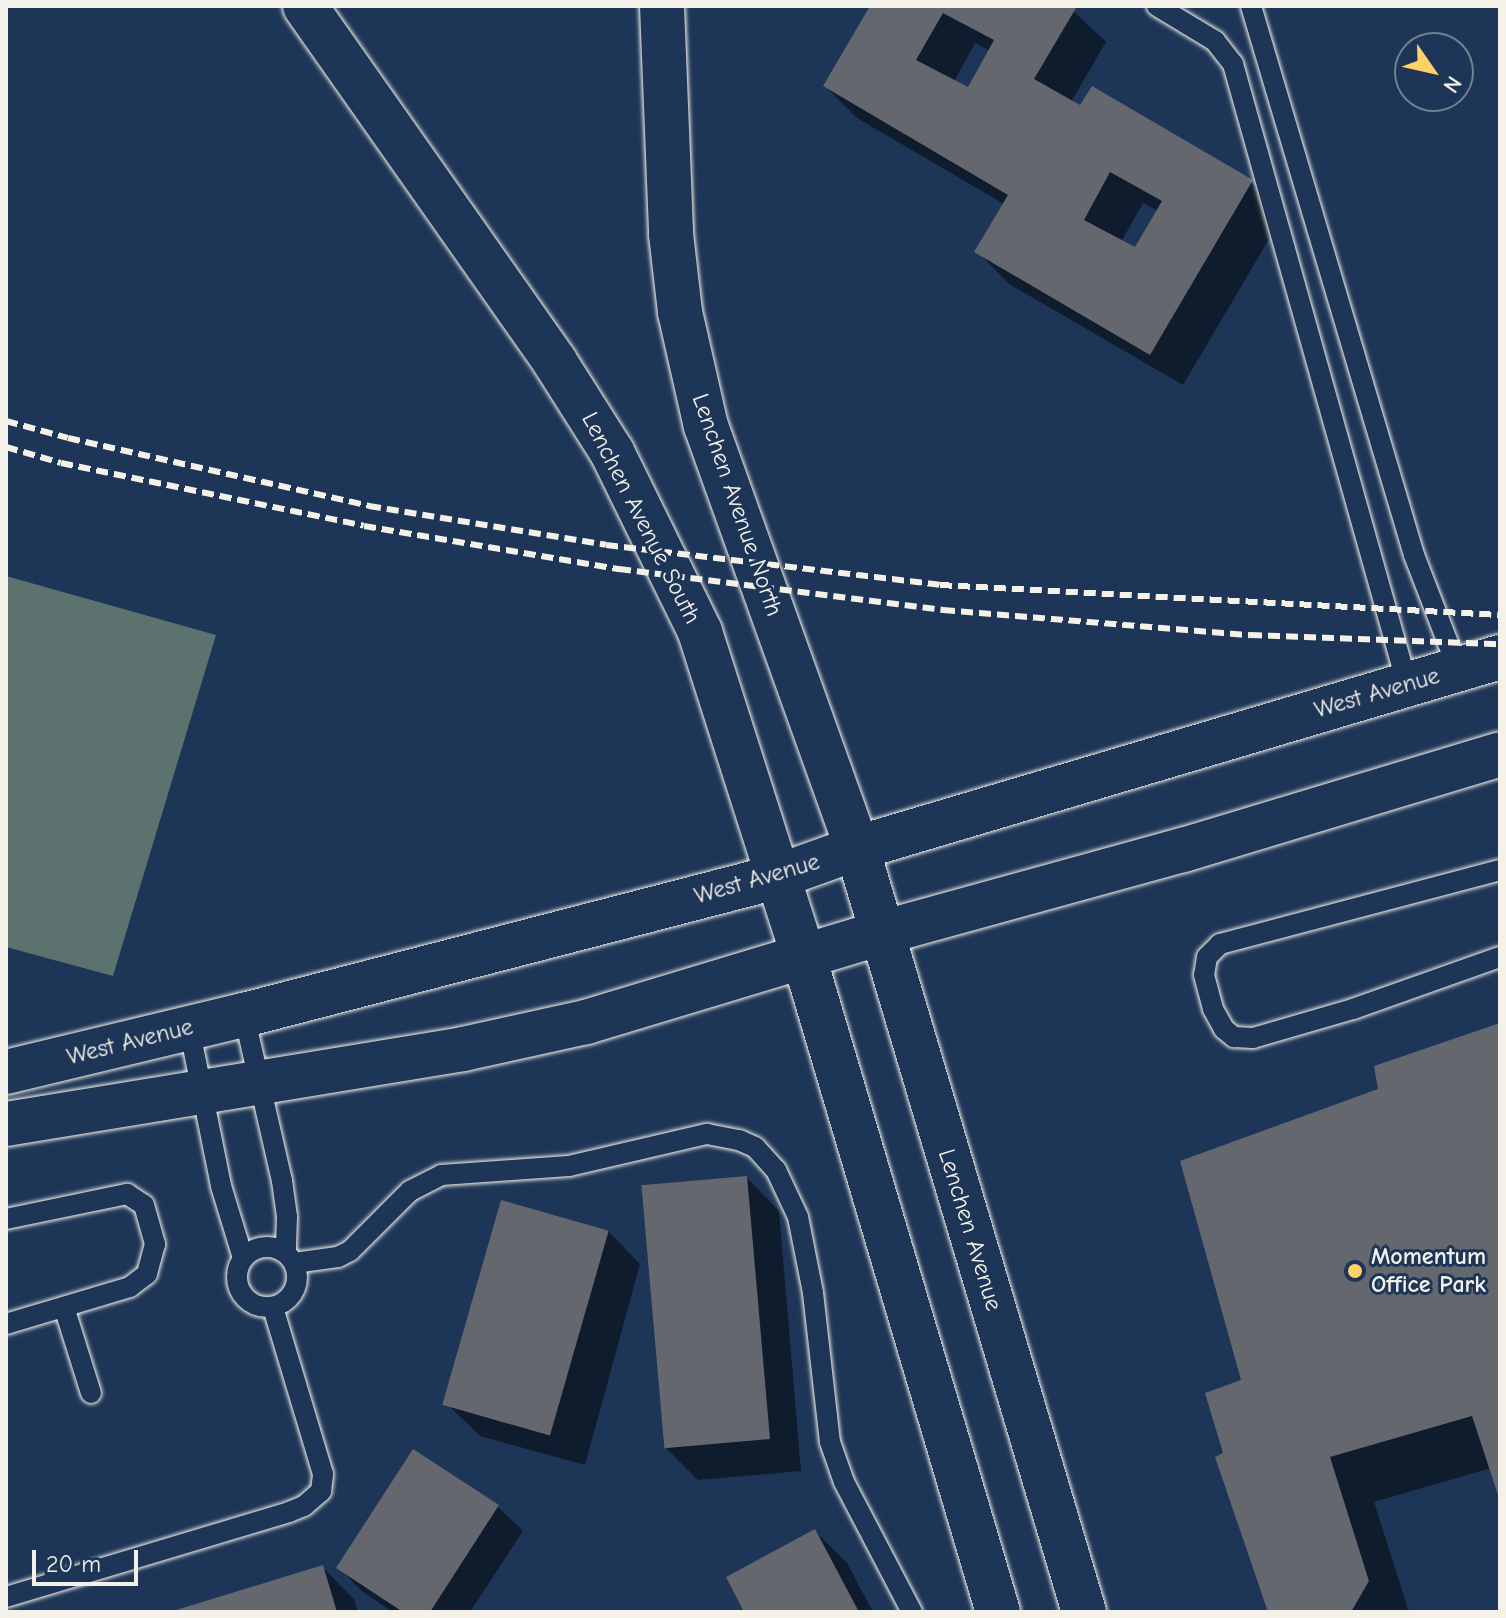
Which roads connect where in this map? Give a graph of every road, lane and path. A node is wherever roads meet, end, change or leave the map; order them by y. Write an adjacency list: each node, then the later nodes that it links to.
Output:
1 (305, 6): 11 (main road, Lenchen Avenue South)
2 (662, 6): 9 (main road, Lenchen Avenue North)
3 (1157, 6): 7 (lane)
4 (1251, 6): 6 (lane)
5 (1500, 657): 6 (main road, West Avenue)
6 (1458, 669): 7 (main road, West Avenue)
7 (1407, 684): 9 (main road, West Avenue)
8 (1500, 754): 12 (main road)
9 (857, 848): 11 (main road, West Avenue); 12 (main road, Lenchen Avenue)
10 (1500, 870): 14 (lane)
11 (776, 877): 13 (main road, Lenchen Avenue South); 15 (main road, West Avenue)
12 (881, 933): 13 (main road); 31 (main road, Lenchen Avenue)
13 (804, 957): 18 (main road); 30 (main road)
14 (1500, 957)
15 (244, 1015): 16 (main road, West Avenue); 18 (lane)
16 (189, 1027): 17 (main road, West Avenue); 19 (lane)
17 (6, 1072)
18 (259, 1082): 19 (main road); 23 (lane)
19 (200, 1090): 20 (main road); 22 (lane)
20 (6, 1124)
21 (6, 1219): 24 (lane)
22 (243, 1258): 23 (lane); 25 (lane)
23 (290, 1258): 25 (lane); 29 (lane)
24 (64, 1307): 26 (lane); 27 (lane)
25 (273, 1307): 28 (lane)
26 (6, 1324)
27 (91, 1393)
28 (6, 1597)
29 (912, 1612)
30 (998, 1612)
31 (1084, 1612)

